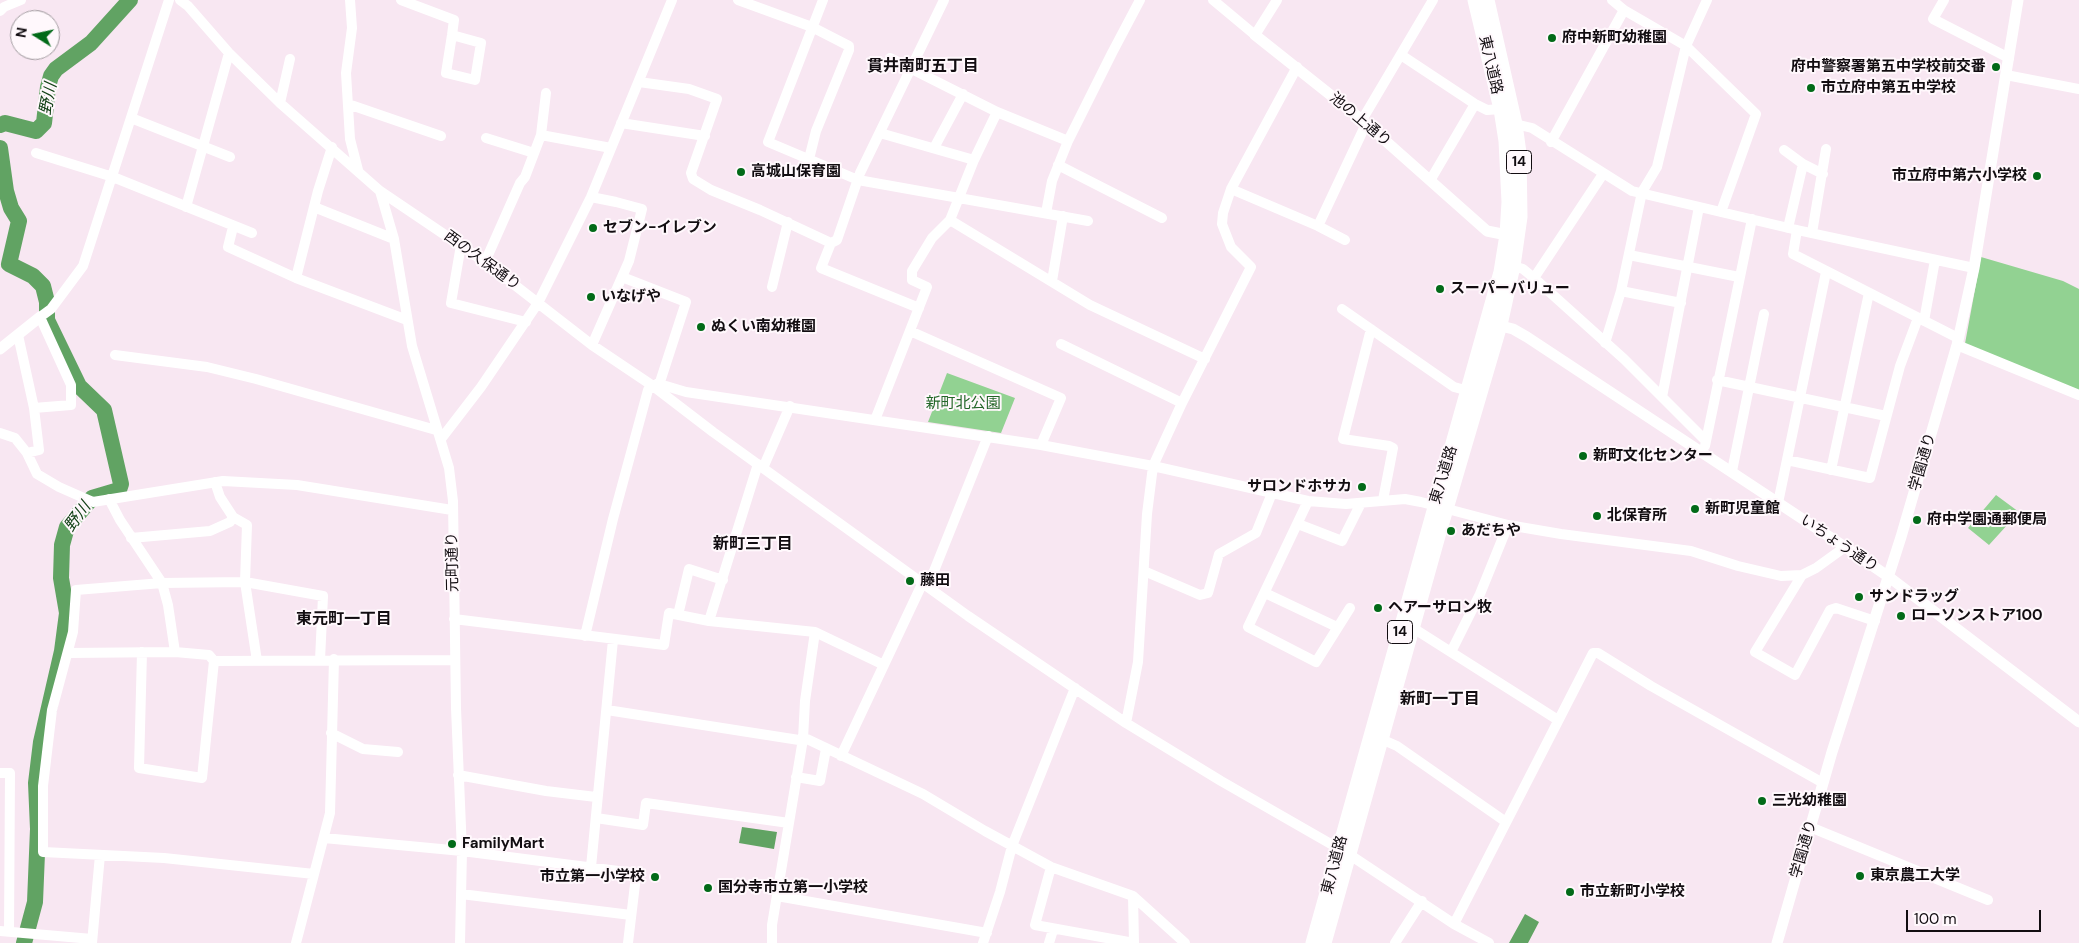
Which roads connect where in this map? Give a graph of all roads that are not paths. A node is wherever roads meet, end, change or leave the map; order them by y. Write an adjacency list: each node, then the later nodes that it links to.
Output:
1 (21, 0): 21 (street)
2 (169, 0): 43 (street)
3 (180, 0): 26 (street, 西の久保通り)
4 (350, 0): 39 (street)
5 (401, 0): 24 (street)
6 (672, 0): 34 (street)
7 (738, 0): 22 (street)
8 (823, 0): 22 (street)
9 (944, 0): 32 (street)
10 (1140, 0): 52 (street)
11 (1277, 0): 23 (street)
12 (1432, 0): 27 (street)
13 (1475, 0): 41 (main road, 東八道路 / 14)
14 (1487, 0): 46 (main road, 東八道路 / 14)
15 (1612, 0): 20 (street)
16 (1707, 0): 25 (street)
17 (1944, 0): 29 (street)
18 (2018, 0): 29 (street, 学園通り)
19 (1215, 1): 23 (street, 池の上通り)
20 (1624, 10): 25 (street); 53 (street)
21 (0, 11)
22 (812, 27): 63 (street); 63 (street)
23 (1255, 34): 31 (street, 池の上通り)
24 (452, 35): 24 (street)
25 (1686, 46): 75 (street); 81 (street)
26 (229, 53): 38 (street, 西の久保通り); 54 (street)
27 (1401, 56): 40 (street); 44 (street)
28 (890, 58): 32 (street)
29 (2009, 58): 33 (street, 学園通り)
30 (290, 59): 38 (street)
31 (1297, 67): 44 (street, 池の上通り); 73 (street)
32 (912, 68): 37 (street); 48 (street)
33 (2006, 75): 35 (street); 104 (street, 学園通り)
34 (639, 82): 45 (street); 50 (street)
35 (2079, 89)
36 (546, 93): 49 (street)
37 (963, 94): 42 (street); 57 (street)
38 (280, 103): 55 (street, 西の久保通り)
39 (348, 104): 47 (street); 67 (street)
40 (1475, 104): 41 (street); 71 (street)
41 (1501, 109): 94 (main road, 東八道路 / 14)
42 (997, 112): 52 (street); 64 (street)
43 (131, 118): 54 (street); 70 (street)
44 (1364, 122): 71 (street, 池の上通り); 90 (street)
45 (621, 123): 50 (street); 56 (street)
46 (1515, 124): 53 (street); 102 (main road, 東八道路 / 14)
47 (436, 132)
48 (880, 133): 57 (street); 72 (street)
49 (542, 135): 56 (street); 61 (street)
50 (705, 136): 88 (street)
51 (486, 138): 61 (street)
52 (1068, 141): 66 (street)
53 (1551, 142): 68 (street)
54 (203, 147): 62 (street); 78 (street)
55 (332, 147): 67 (street, 西の久保通り); 79 (street)
56 (611, 148): 76 (street)
57 (934, 148): 64 (street)
58 (1826, 148): 69 (street)
59 (1784, 150): 65 (street)
60 (36, 153): 70 (street)
61 (534, 153): 101 (street)
62 (230, 157)
63 (809, 158): 72 (street)
64 (974, 160): 77 (street)
65 (1803, 164): 69 (street); 91 (street)
66 (1058, 165): 82 (street); 84 (street)
67 (358, 171): 74 (street, 西の久保通り)
68 (1603, 174): 75 (street); 109 (street)
69 (1823, 174): 93 (street)
70 (113, 177): 78 (street); 119 (street)
71 (1430, 179): 94 (street, 池の上通り)
72 (858, 180): 77 (street); 97 (street)
73 (1231, 189): 90 (street); 133 (street)
74 (380, 191): 95 (street, 元町通り); 98 (street, 西の久保通り)
75 (1642, 192): 80 (street); 99 (street)
76 (591, 197): 106 (street); 114 (street)
77 (959, 197): 82 (street); 85 (street)
78 (186, 207): 89 (street)
79 (314, 207): 95 (street); 108 (street)
80 (1699, 208): 81 (street); 103 (street)
81 (1721, 212): 86 (street)
82 (1046, 213): 83 (street)
83 (1063, 216): 87 (street); 110 (street)
84 (1162, 218)
85 (950, 220): 110 (street); 116 (street)
86 (1752, 220): 91 (street); 107 (street)
87 (1088, 221)
88 (788, 222): 97 (street); 111 (street)
89 (233, 226): 92 (street); 108 (street)
90 (1318, 226): 96 (street)
91 (1793, 229): 93 (street); 105 (street)
92 (252, 233)
93 (1812, 233): 100 (street)
94 (1507, 235): 123 (main road, 東八道路 / 14)
95 (394, 239): 120 (street, 元町通り)
96 (1345, 240)
97 (831, 243): 116 (street)
98 (461, 245): 101 (street, 西の久保通り); 122 (street)
99 (1629, 256): 103 (street); 112 (street)
100 (1935, 260): 104 (street); 121 (street)
101 (485, 262): 114 (street, 西の久保通り)
102 (1514, 266): 109 (street); 123 (main road, 東八道路 / 14)
103 (1688, 266): 107 (street); 115 (street)
104 (1974, 268): 128 (street, 学園通り)
105 (1826, 272): 113 (street); 140 (street)
106 (622, 277): 130 (street); 135 (street)
107 (1739, 277): 134 (street)
108 (296, 278): 120 (street)
109 (1534, 278): 127 (street)
110 (1052, 281): 133 (street)
111 (772, 288)
112 (1621, 291): 115 (street); 127 (street)
113 (1869, 293): 121 (street); 143 (street)
114 (538, 303): 122 (street); 130 (street, 西の久保通り)
115 (1681, 303): 139 (street)
116 (919, 308): 125 (street)
117 (1342, 309): 124 (street)
118 (1764, 314): 136 (street)
119 (40, 317): 126 (street); 144 (street)
120 (407, 320): 148 (street, 元町通り)
121 (1921, 320): 128 (street); 145 (street)
122 (526, 322): 148 (street)
123 (1493, 324): 137 (main road, 東八道路 / 14); 151 (street, いちょう通り); 165 (main road, 東八道路 / 14)
124 (1371, 329): 137 (street); 161 (street)
125 (910, 331): 146 (street); 150 (street)
126 (18, 335): 131 (street); 144 (street)
127 (1605, 342): 139 (street)
128 (1958, 342): 138 (street); 174 (street, 学園通り)
129 (1061, 344): 141 (street)
130 (592, 345): 135 (street, 西の久保通り)
131 (0, 349)
132 (114, 355): 148 (street)
133 (1205, 359): 141 (street)
134 (1718, 380): 136 (street); 151 (street)
135 (653, 386): 142 (street); 154 (street, 西の久保通り); 188 (street)
136 (1748, 386): 140 (street); 157 (street)
137 (1469, 391): 165 (main road, 東八道路 / 14)
138 (2079, 395)
139 (1662, 397): 151 (street)
140 (1801, 397): 143 (street); 153 (street)
141 (1182, 403): 155 (street)
142 (790, 406): 146 (street); 154 (street)
143 (1844, 406): 145 (street); 156 (street)
144 (34, 408): 152 (street)
145 (1886, 416): 156 (street)
146 (875, 420): 149 (street)
147 (0, 433): 152 (street)
148 (438, 435): 166 (street, 元町通り)
149 (988, 436): 150 (street); 178 (street)
150 (1041, 445): 155 (street)
151 (1705, 447): 157 (street, いちょう通り)
152 (27, 452): 160 (street)
153 (1787, 460): 156 (street); 164 (street)
154 (761, 466): 175 (street); 178 (street, 西の久保通り)
155 (1153, 466): 159 (street); 172 (street)
156 (1831, 470)
157 (1732, 471): 164 (street, いちょう通り)
158 (215, 482): 160 (street); 166 (street); 167 (street)
159 (1272, 493): 162 (street); 172 (street)
160 (109, 499): 170 (street)
161 (1383, 500): 163 (street); 165 (street)
162 (1308, 501): 163 (street); 168 (street)
163 (1361, 503): 168 (street)
164 (1778, 504): 171 (street, いちょう通り)
165 (1441, 506): 169 (street); 186 (main road, 東八道路 / 14); 223 (main road, 東八道路 / 14)
166 (452, 510): 182 (street, 元町通り)
167 (233, 517): 170 (street); 176 (street)
168 (1298, 524): 179 (street)
169 (1508, 525): 173 (street); 192 (street)
170 (132, 538): 177 (street)
171 (1845, 547): 173 (street); 174 (street, いちょう通り)
172 (1144, 571): 204 (street)
173 (1802, 575): 184 (street)
174 (1889, 577): 184 (street, 学園通り); 203 (street, いちょう通り)
175 (723, 580): 181 (street); 183 (street)
176 (245, 582): 177 (street); 196 (street); 198 (street)
177 (162, 583): 191 (street); 193 (street)
178 (926, 584): 199 (street); 200 (street, 西の久保通り)
179 (1266, 593): 185 (street); 185 (street)
180 (1350, 608): 185 (street)
181 (678, 615): 183 (street); 189 (street)
182 (454, 619): 188 (street); 197 (street, 元町通り)
183 (709, 621): 187 (street)
184 (1875, 621): 214 (street, 学園通り)
185 (1337, 627)
186 (1414, 628): 192 (street); 207 (main road, 東八道路 / 14)
187 (815, 632): 199 (street); 206 (street)
188 (584, 636): 189 (street)
189 (613, 640): 201 (street)
190 (142, 652): 191 (street); 193 (street); 195 (street)
191 (175, 652): 195 (street)
192 (1451, 652): 202 (street)
193 (68, 653): 224 (street)
194 (334, 659): 196 (street); 197 (street); 205 (street)
195 (214, 660): 198 (street)
196 (320, 660): 198 (street)
197 (455, 660): 212 (street, 元町通り)
198 (257, 661)
199 (884, 665): 210 (street)
200 (1075, 688): 204 (street, 西の久保通り); 221 (street)
201 (607, 710): 206 (street); 215 (street)
202 (1558, 720): 214 (street); 217 (street)
203 (2079, 722)
204 (1126, 723): 223 (street, 西の久保通り)
205 (331, 733): 209 (street); 220 (street)
206 (803, 739): 208 (street); 213 (street)
207 (1381, 739): 217 (street); 223 (main road, 東八道路 / 14)
208 (826, 749): 210 (street); 213 (street)
209 (398, 752)
210 (841, 756): 221 (street)
211 (0, 773): 236 (street)
212 (458, 775): 215 (street); 222 (street, 元町通り)
213 (796, 777): 218 (street)
214 (1823, 783): 219 (street, 学園通り)
215 (596, 797): 216 (street)
216 (596, 818): 218 (street); 225 (street)
217 (1506, 822): 234 (street)
218 (789, 823): 229 (street)
219 (1810, 827): 231 (street); 252 (street, 学園通り)
220 (324, 838): 222 (street); 227 (street)
221 (1012, 846): 226 (street); 237 (street)
222 (462, 851): 225 (street); 228 (street, 元町通り)
223 (1344, 851): 232 (street, 西の久保通り); 248 (main road, 東八道路 / 14); 249 (main road, 東八道路 / 14)
224 (100, 855): 227 (street); 239 (street)
225 (591, 867): 233 (street)
226 (1051, 867): 230 (street); 235 (street)
227 (314, 874): 240 (street)
228 (461, 894): 233 (street); 241 (street, 元町通り)
229 (777, 896): 237 (street); 243 (street)
230 (1133, 896): 246 (street); 247 (street)
231 (1988, 900)
232 (1422, 901): 234 (street, 西の久保通り); 250 (street)
233 (631, 915): 242 (street)
234 (1454, 924): 251 (street, 西の久保通り)
235 (1053, 930): 238 (street); 245 (street)
236 (5, 931): 239 (street)
237 (987, 933): 244 (street)
238 (1094, 939): 246 (street)
239 (92, 941)
240 (296, 943)
241 (460, 943)
242 (628, 943)
243 (772, 943)
244 (983, 943)
245 (1049, 943)
246 (1134, 943)
247 (1185, 943)
248 (1313, 943)
249 (1324, 943)
250 (1395, 943)
251 (1488, 943)
252 (1776, 943)

